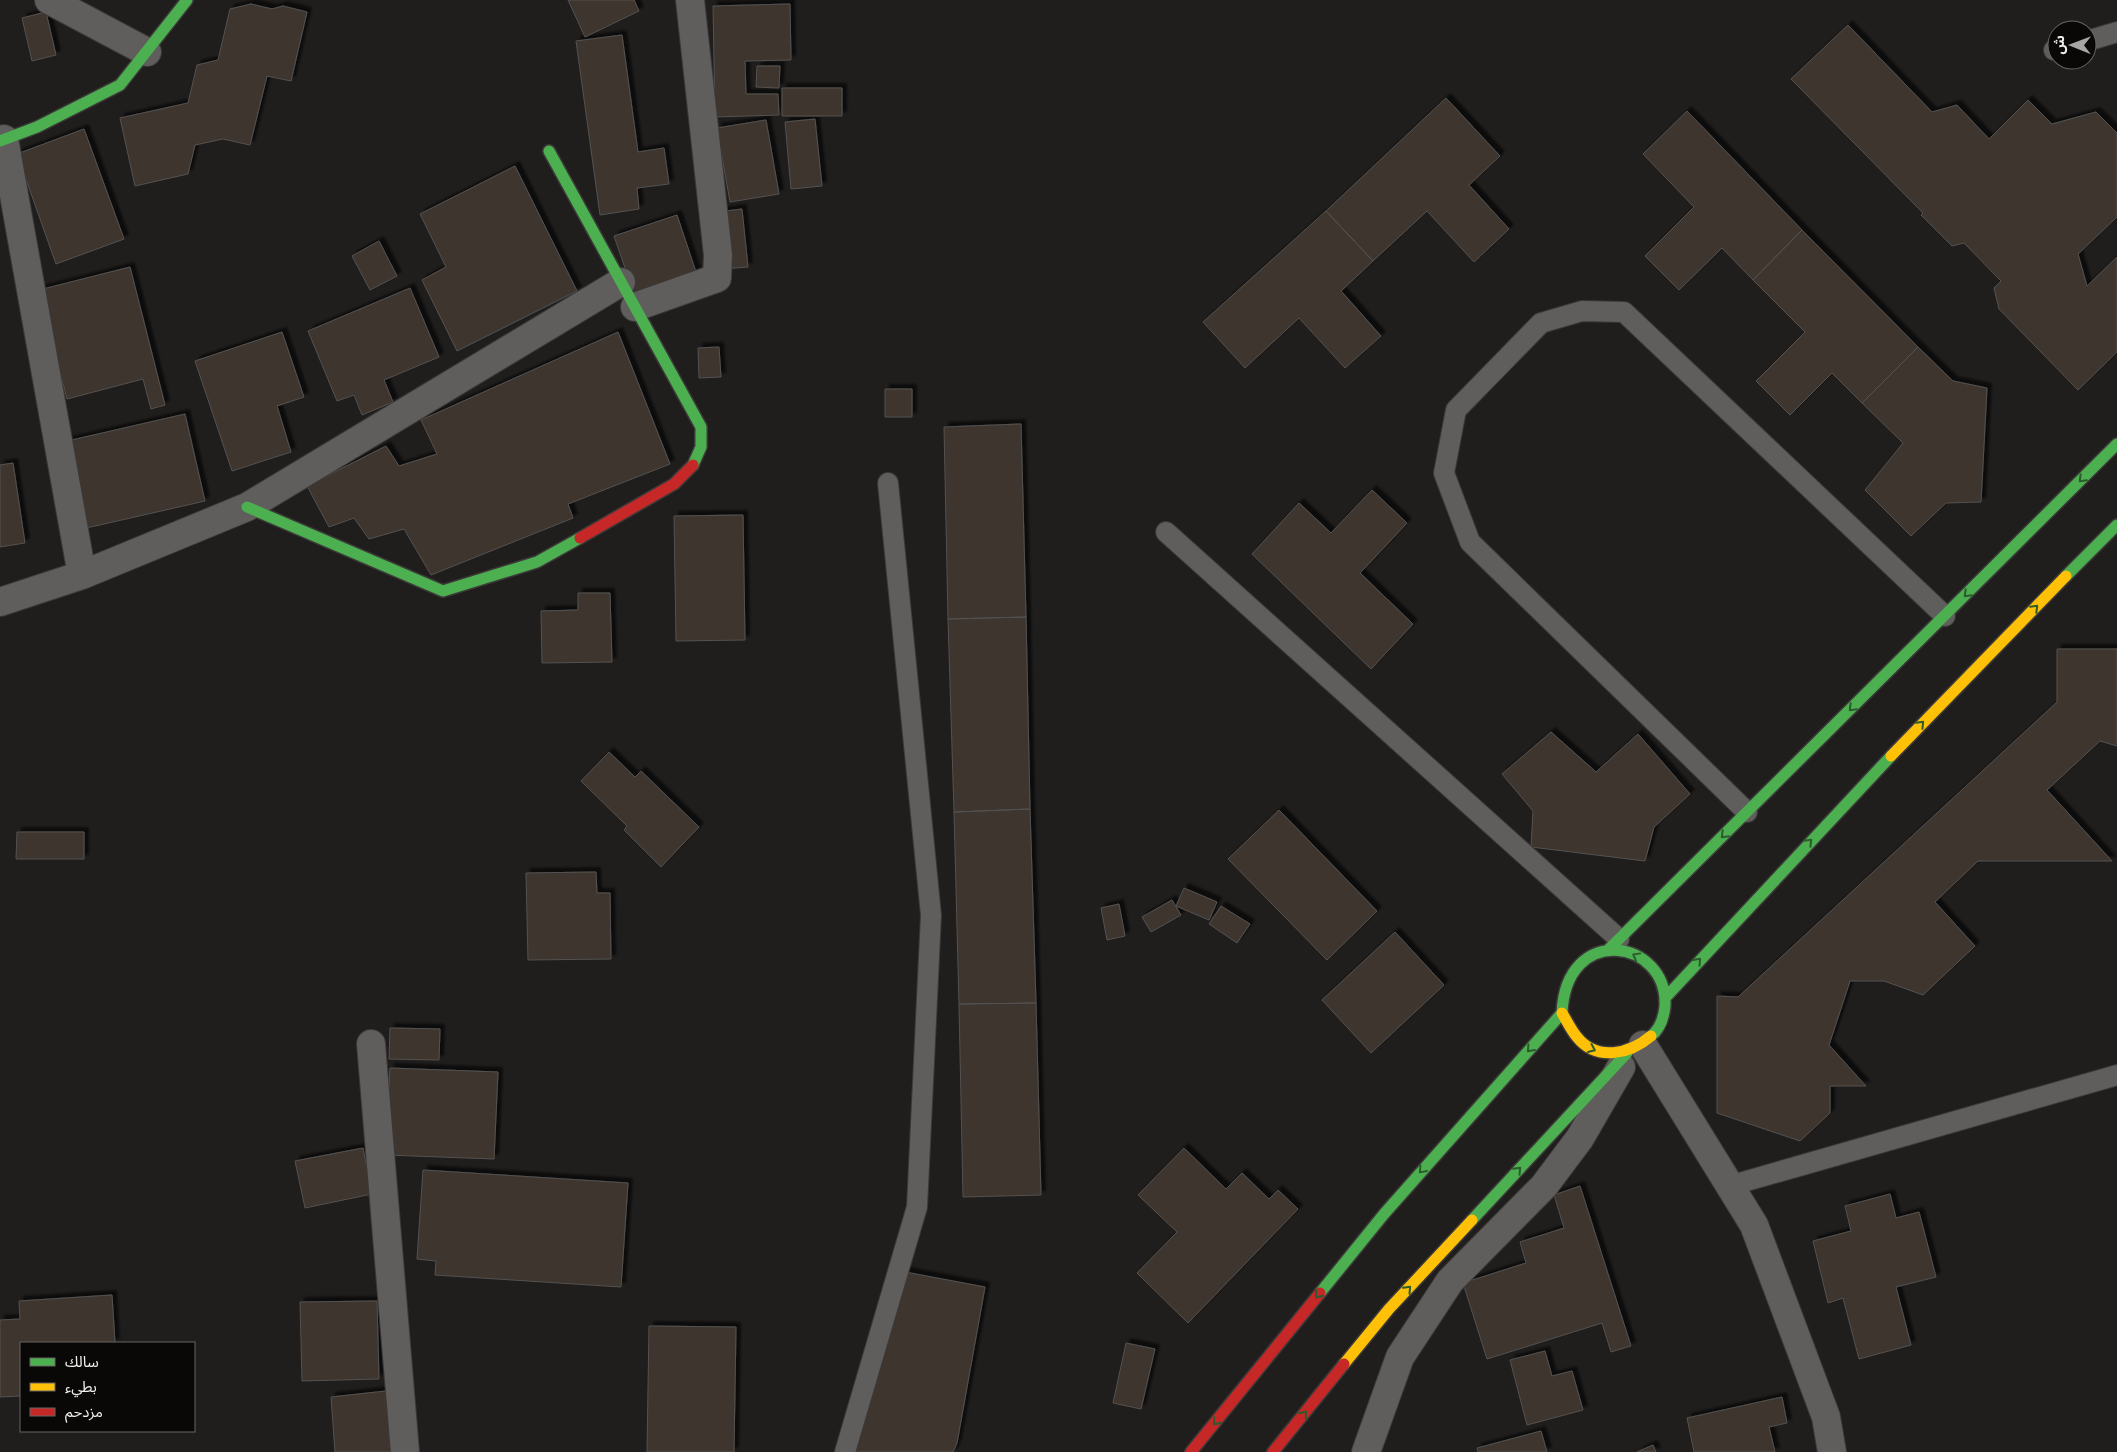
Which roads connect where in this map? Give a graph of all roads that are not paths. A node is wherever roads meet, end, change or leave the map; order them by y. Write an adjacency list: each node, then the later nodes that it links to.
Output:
1 (49, 0): 6 (street)
2 (187, 0): 6 (main road)
3 (690, 0): 10 (street)
4 (2117, 32): 5 (lane)
5 (2097, 37)
6 (147, 52): 7 (main road)
7 (2, 140): 16 (street)
8 (549, 150): 9 (main road)
9 (621, 282): 10 (main road); 13 (street)
10 (635, 307): 13 (main road)
11 (2117, 444): 18 (main road, one-way to 18)
12 (888, 483): 28 (lane)
13 (246, 507): 16 (street)
14 (2117, 526): 21 (main road, one-way to 14)
15 (1166, 532): 20 (lane)
16 (82, 575): 17 (street)
17 (0, 602)
18 (1945, 616): 19 (main road, one-way to 19); 19 (lane)
19 (1747, 812): 20 (main road, one-way to 20)
20 (1614, 944): 21 (main road, one-way to 20); 22 (main road)
21 (1666, 997): 24 (main road)
22 (1562, 1013): 24 (main road, one-way to 24); 29 (main road, one-way to 29)
23 (371, 1044): 27 (street)
24 (1634, 1050): 26 (street); 30 (main road, one-way to 24); 31 (street)
25 (2117, 1075): 26 (lane)
26 (1730, 1186): 32 (street)
27 (405, 1452)
28 (845, 1452)
29 (1191, 1452)
30 (1273, 1452)
31 (1366, 1452)
32 (1832, 1452)

